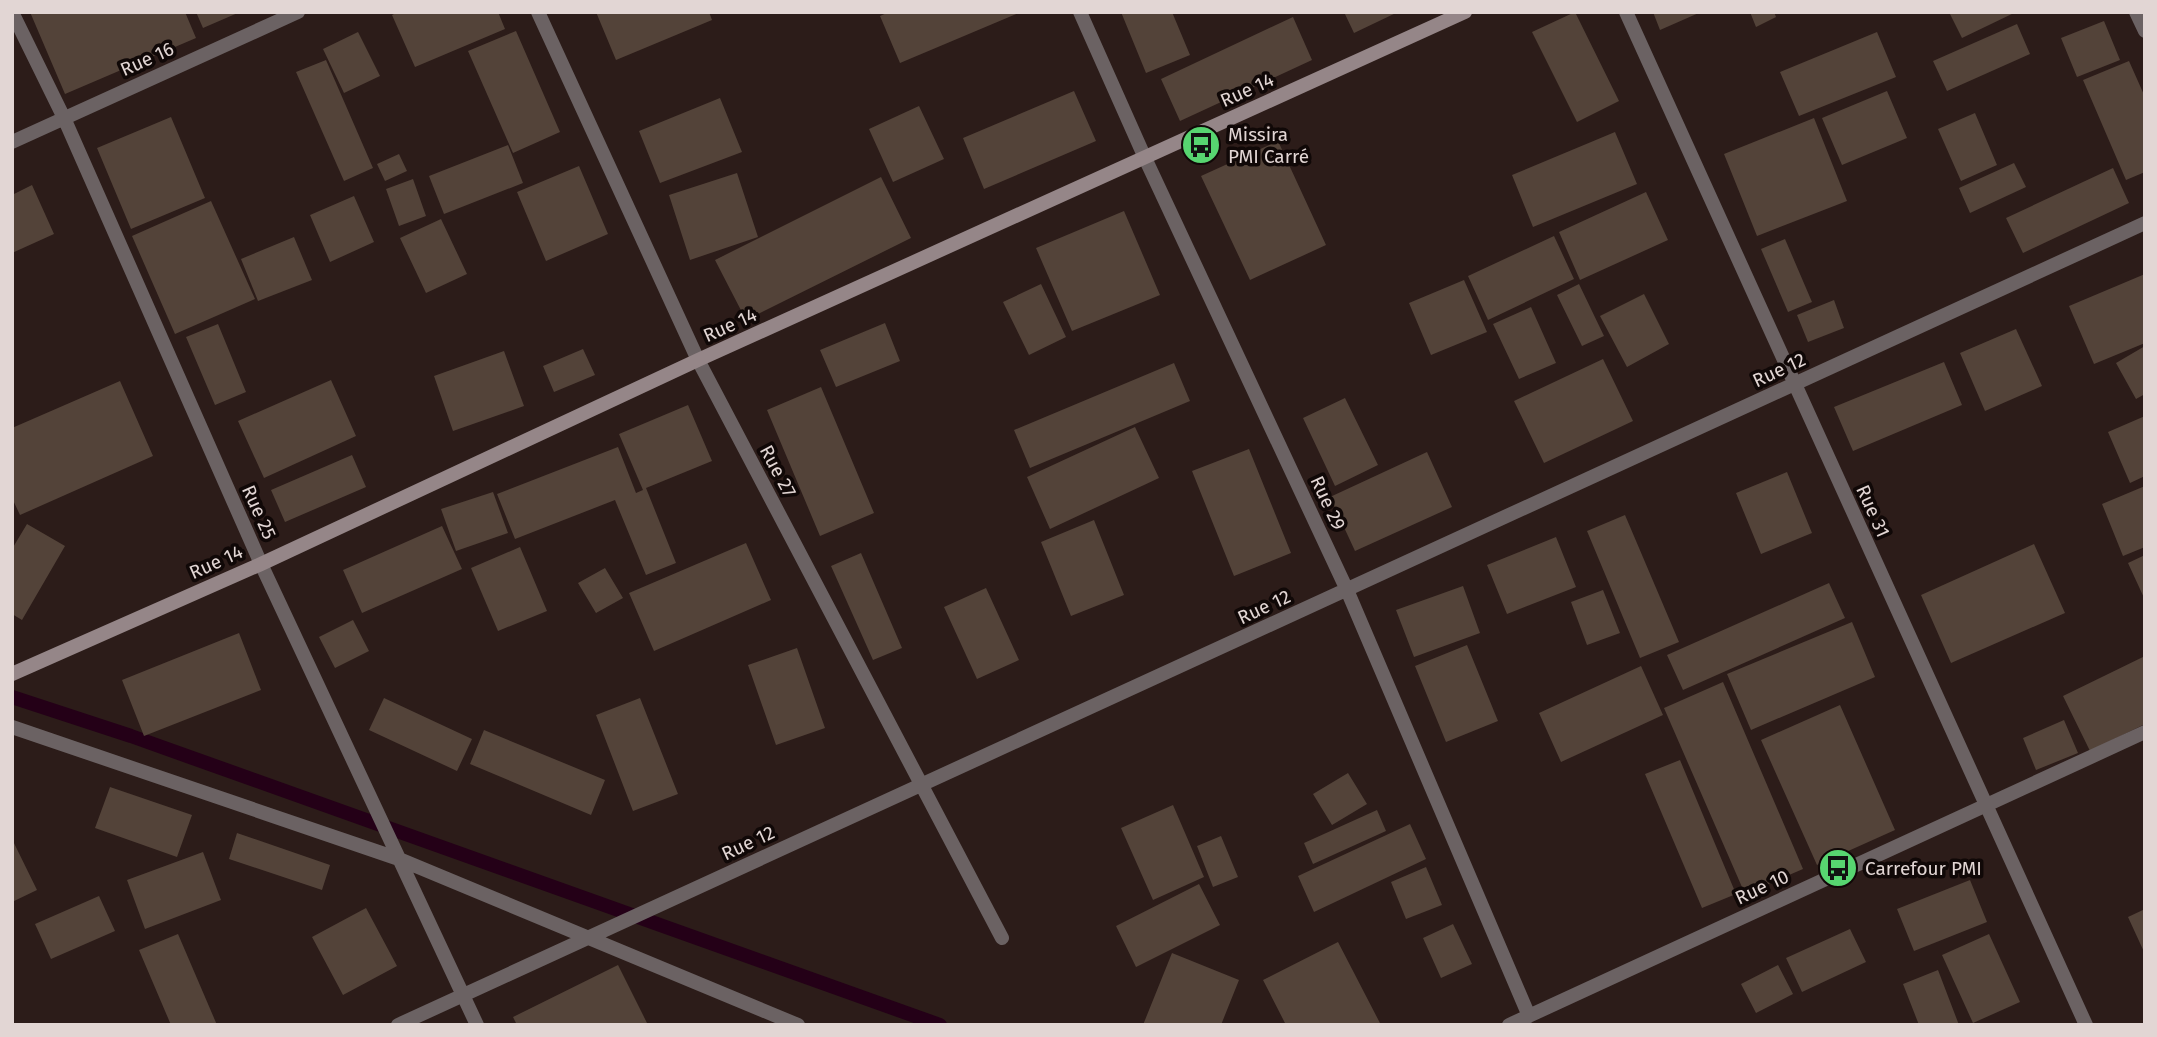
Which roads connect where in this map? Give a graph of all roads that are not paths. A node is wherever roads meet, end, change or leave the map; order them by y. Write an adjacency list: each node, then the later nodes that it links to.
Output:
1 (12, 12): 9 (street, Rue 25)
2 (298, 12): 9 (street, Rue 16)
3 (538, 12): 13 (street, Rue 27)
4 (1080, 12): 11 (street, Rue 29)
5 (1465, 12): 11 (street, Rue 14)
6 (1626, 12): 14 (street, Rue 31)
7 (2136, 12): 8 (street)
8 (2145, 32)
9 (64, 118): 10 (street, Rue 16); 15 (street, Rue 25)
10 (12, 142)
11 (1145, 158): 13 (street, Rue 14); 16 (street, Rue 29)
12 (2145, 223): 14 (street, Rue 12)
13 (698, 360): 15 (street, Rue 14); 20 (street, Rue 27)
14 (1795, 384): 16 (street, Rue 12); 21 (street, Rue 31)
15 (261, 564): 17 (street, Rue 14); 22 (street, Rue 25)
16 (1347, 590): 20 (street, Rue 12); 26 (street, Rue 29)
17 (12, 674)
18 (12, 727): 22 (street)
19 (2145, 732): 21 (street, Rue 10)
20 (922, 785): 23 (street, Rue 12); 24 (street, Rue 27)
21 (1986, 805): 26 (street, Rue 10); 31 (street, Rue 31)
22 (399, 859): 23 (street); 25 (street, Rue 25)
23 (590, 936): 25 (street, Rue 12); 29 (street)
24 (1002, 938)
25 (463, 995): 27 (street, Rue 12); 28 (street, Rue 25)
26 (1529, 1016): 30 (street, Rue 10)
27 (398, 1025)
28 (477, 1025)
29 (798, 1025)
30 (1509, 1025)
31 (2086, 1025)

